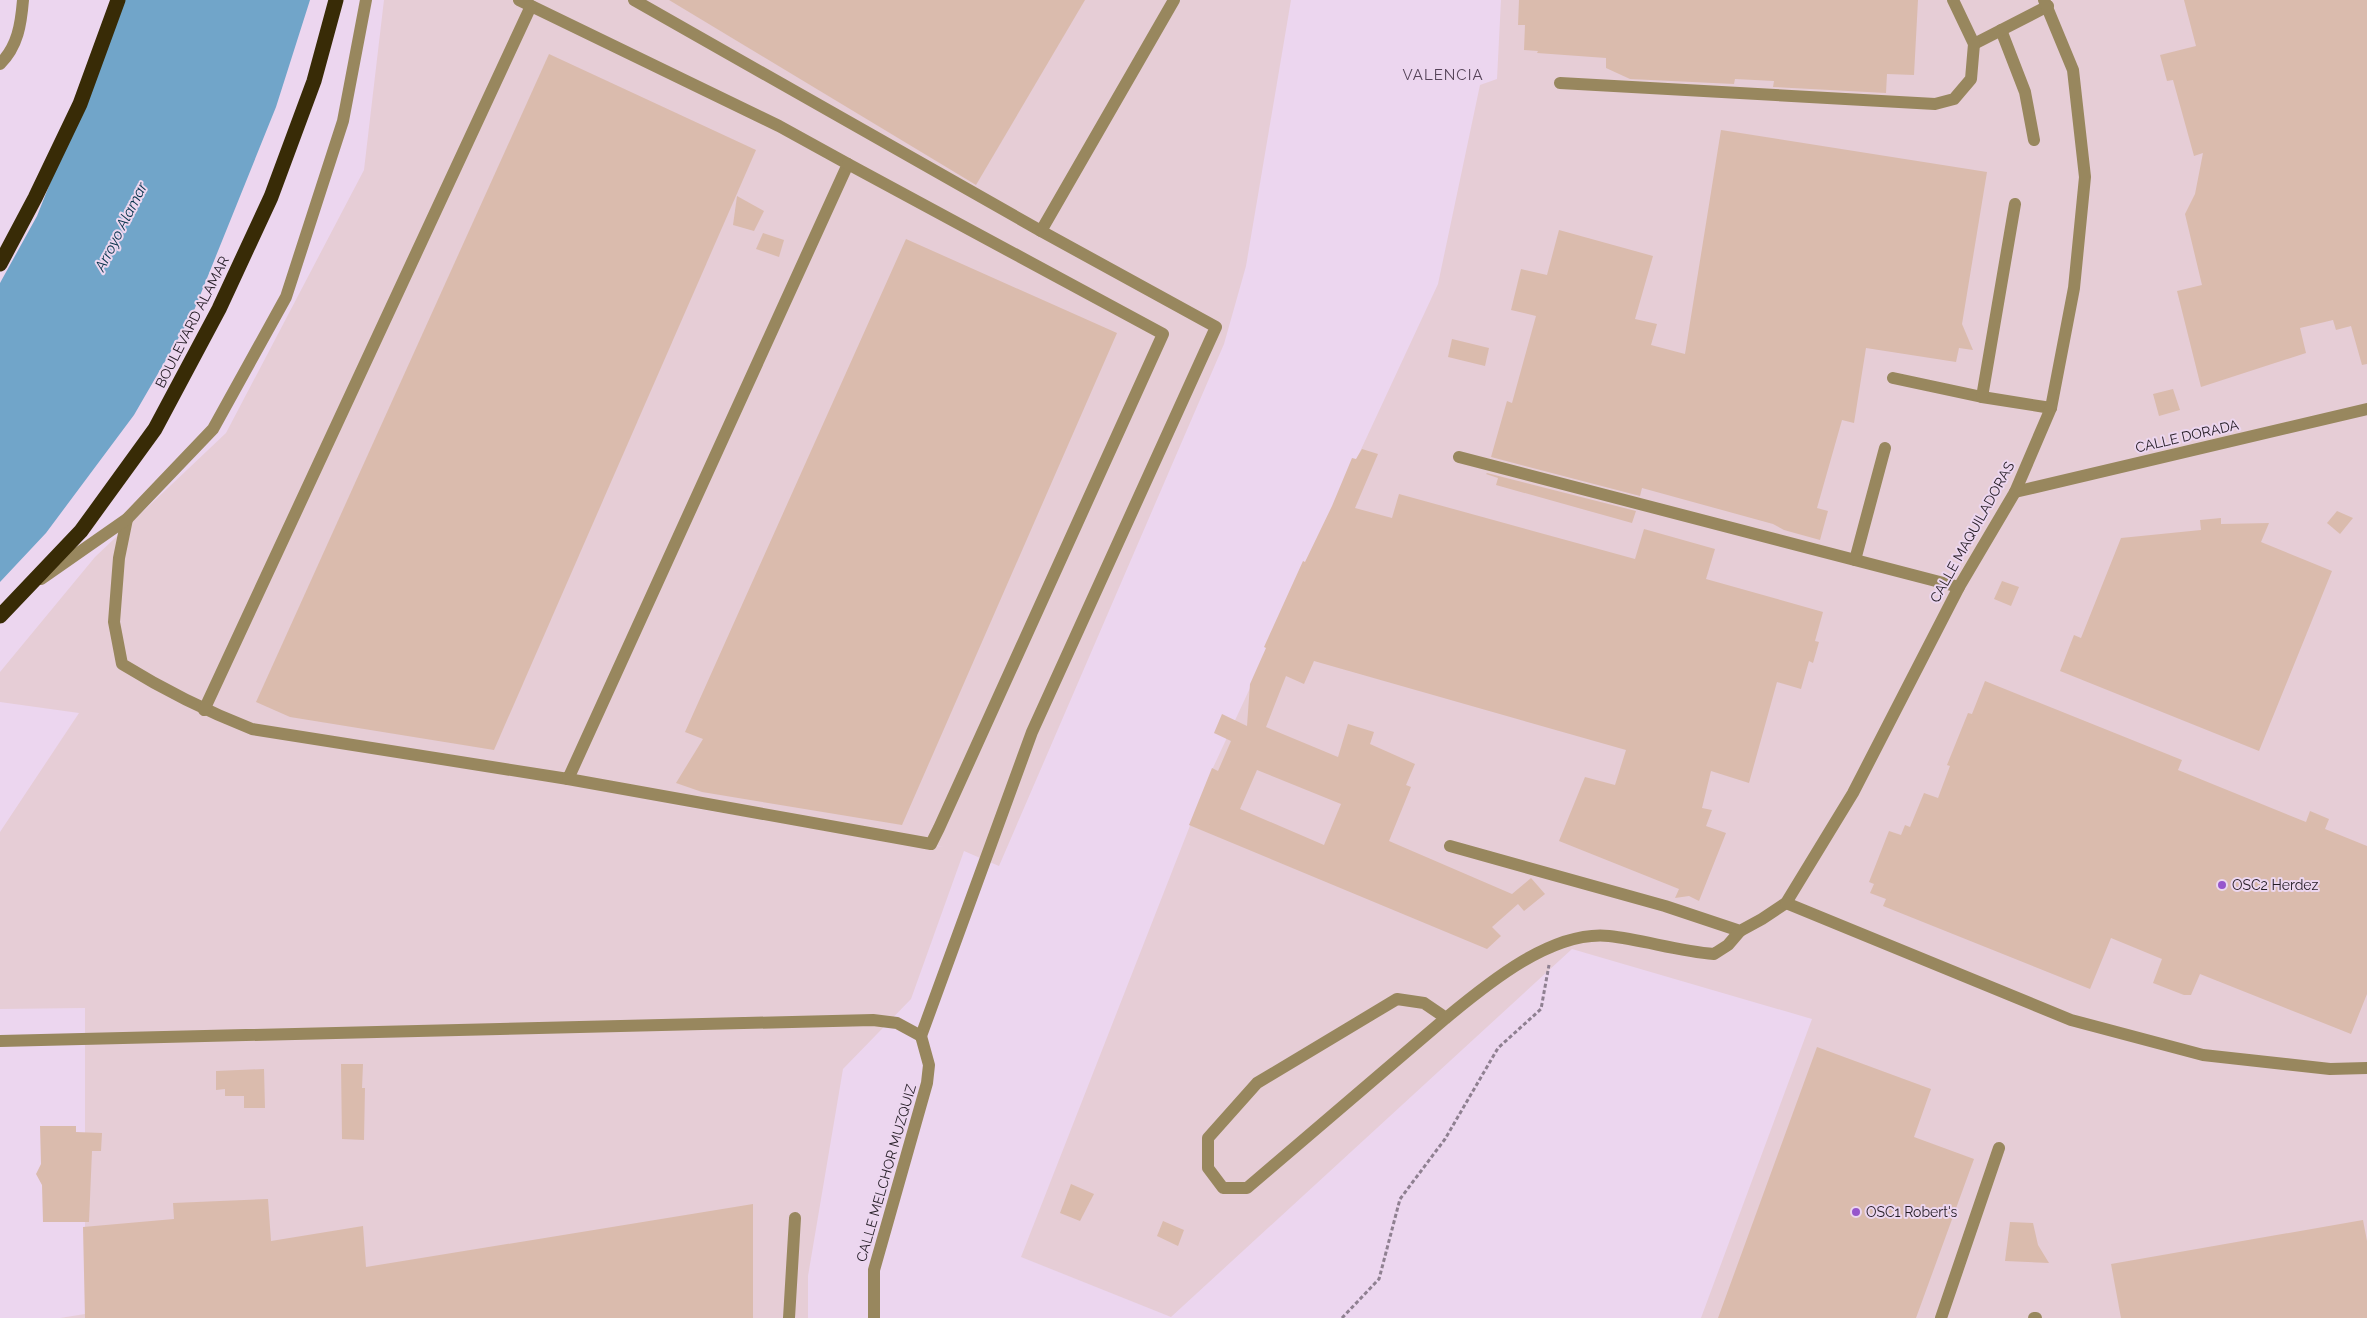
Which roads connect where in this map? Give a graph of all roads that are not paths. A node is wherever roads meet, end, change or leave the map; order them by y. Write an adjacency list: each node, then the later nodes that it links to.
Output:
1 (23, 0): 13 (street)
2 (118, 0): 19 (highway)
3 (336, 0): 30 (highway, BOULEVARD ALAMAR)
4 (519, 0): 10 (street)
5 (634, 0): 18 (street)
6 (1174, 0): 18 (street)
7 (1953, 0): 12 (street)
8 (369, 2): 27 (street)
9 (2046, 3): 11 (street); 22 (street, CALLE MAQUILADORAS)
10 (531, 6): 16 (street); 32 (street)
11 (2002, 30): 12 (street); 15 (street)
12 (1974, 44): 14 (street)
13 (0, 64)
14 (1560, 83)
15 (2034, 140)
16 (848, 164): 33 (street); 33 (street)
17 (2015, 204): 21 (street)
18 (1041, 231): 38 (street)
19 (0, 264)
20 (1893, 378): 21 (street)
21 (1982, 397): 22 (street)
22 (2051, 408): 26 (street, CALLE MAQUILADORAS)
23 (2367, 410): 26 (street, CALLE DORADA)
24 (1884, 448): 28 (street)
25 (1459, 457): 28 (street)
26 (2015, 492): 29 (street, CALLE MAQUILADORAS)
27 (127, 518): 30 (street); 32 (street)
28 (1855, 560): 29 (street)
29 (1958, 587): 35 (street, CALLE MAQUILADORAS)
30 (23, 592): 31 (highway, BOULEVARD ALAMAR)
31 (0, 616)
32 (204, 710): 33 (street)
33 (568, 779)
34 (1450, 846): 36 (street)
35 (1786, 903): 36 (street); 40 (street)
36 (1740, 931): 37 (street)
37 (1446, 1018): 37 (street)
38 (921, 1036): 39 (street); 44 (street, CALLE MELCHOR MUZQUIZ)
39 (0, 1041)
40 (2367, 1068)
41 (1999, 1148): 45 (street)
42 (795, 1218): 43 (street)
43 (789, 1318)
44 (874, 1318)
45 (1940, 1318)

